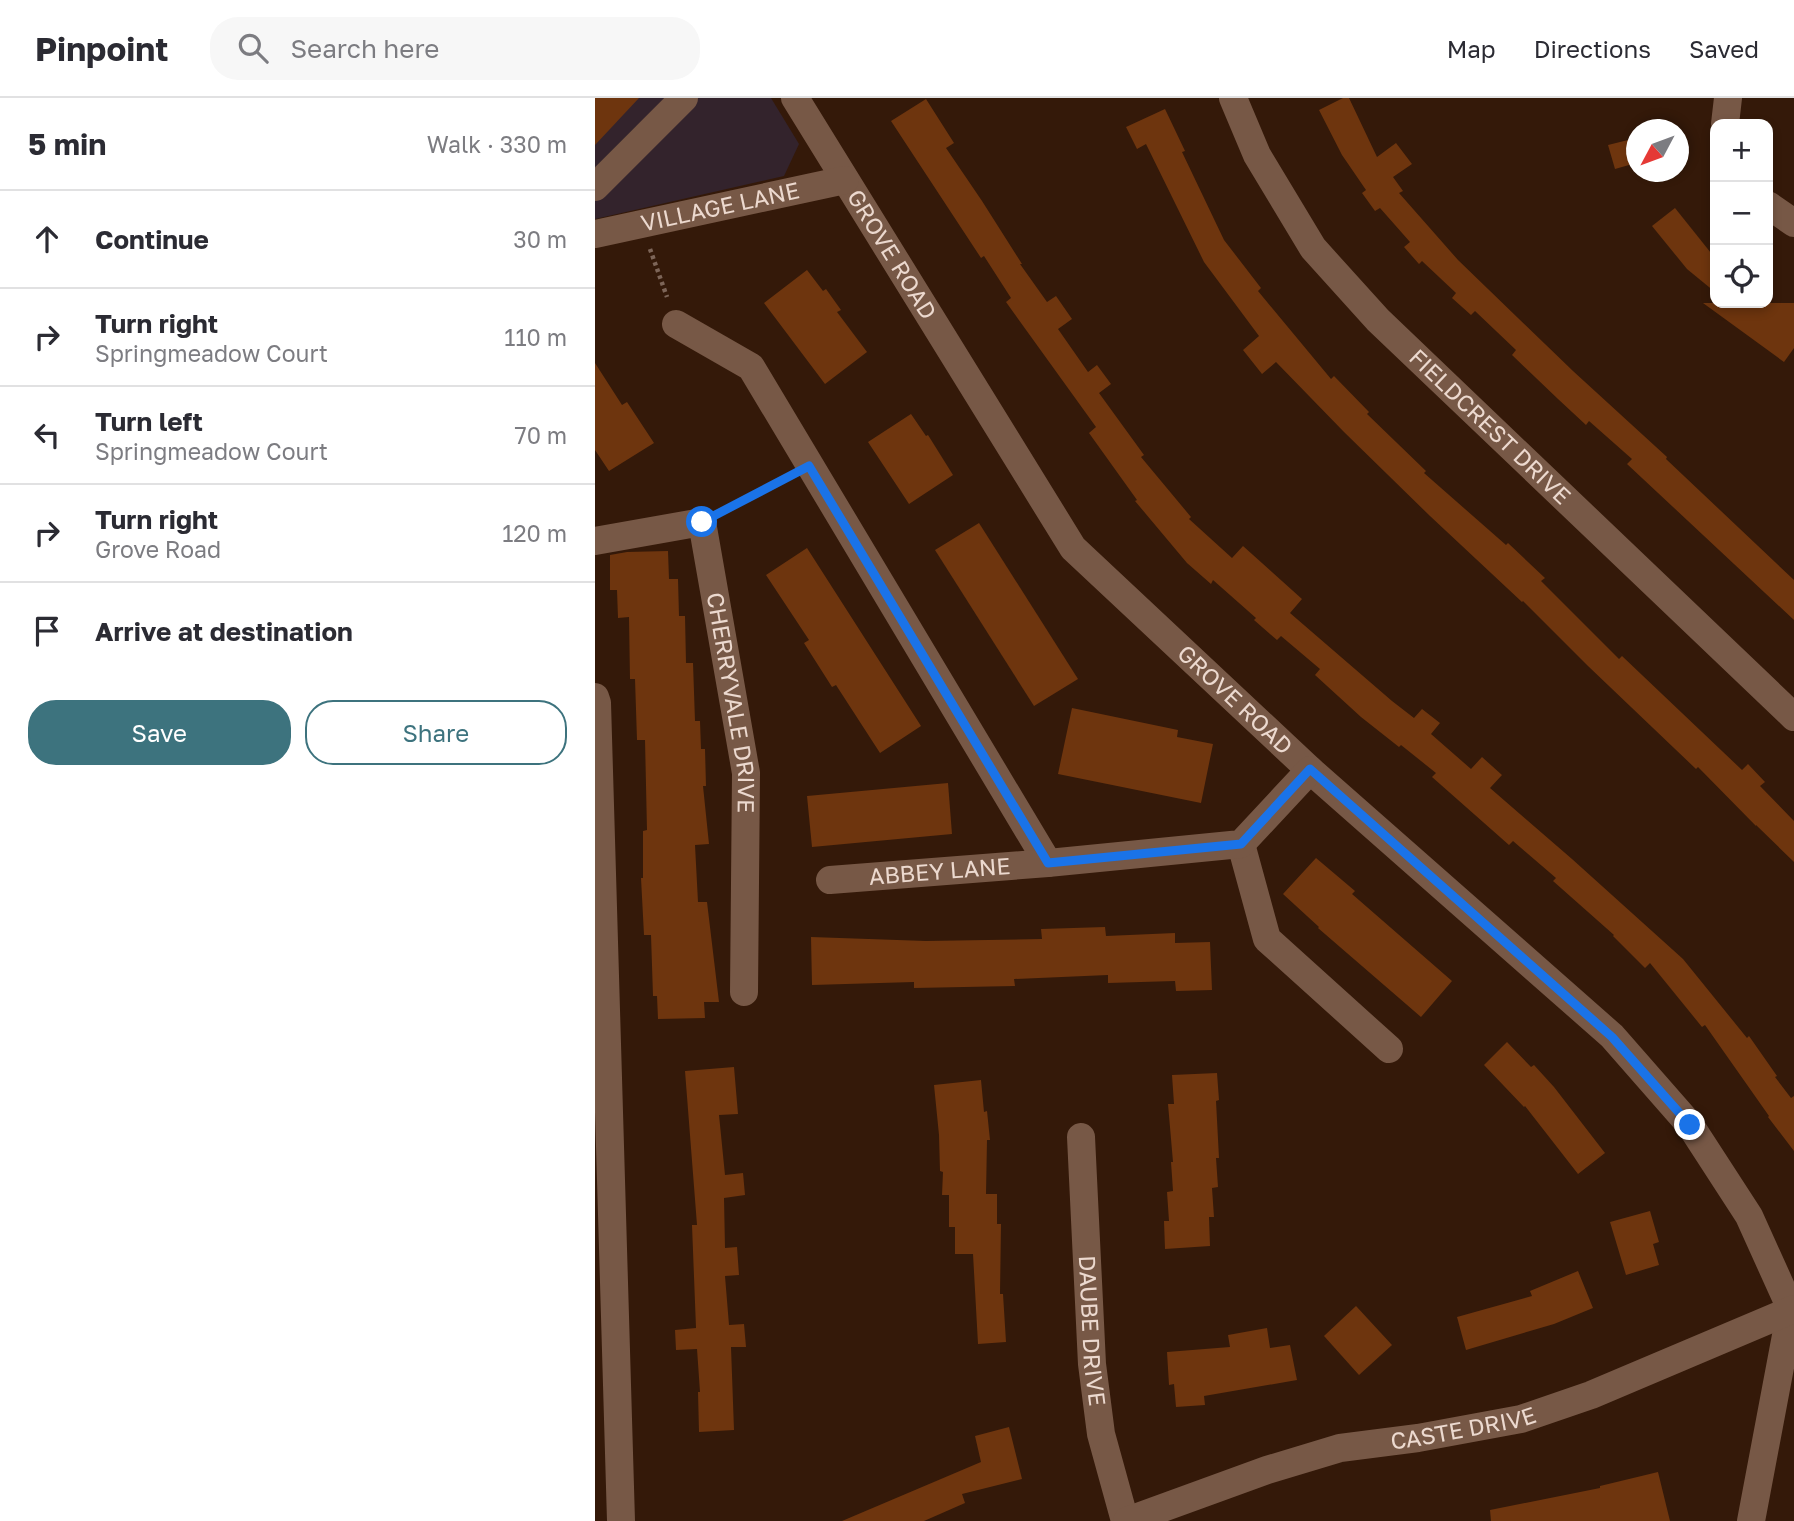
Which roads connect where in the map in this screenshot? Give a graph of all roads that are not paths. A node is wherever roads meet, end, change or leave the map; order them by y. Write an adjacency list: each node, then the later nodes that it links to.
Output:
1 (684, 98): 7 (street)
2 (795, 98): 6 (street, GROVE ROAD)
3 (1233, 98): 14 (street, FIELDCREST DRIVE)
4 (1728, 98): 5 (street)
5 (1726, 119)
6 (845, 180): 10 (street, VILLAGE LANE); 15 (street, GROVE ROAD)
7 (595, 187)
8 (1773, 208): 9 (street)
9 (1794, 223)
10 (595, 234)
11 (676, 324): 17 (street)
12 (595, 541): 19 (street, CHERRYVALE DRIVE)
13 (595, 697): 23 (street)
14 (1794, 717)
15 (1310, 769): 16 (street); 22 (street, GROVE ROAD)
16 (1241, 844): 17 (street, ABBEY LANE); 20 (street)
17 (1048, 863): 18 (street, ABBEY LANE)
18 (830, 880)
19 (744, 992)
20 (1389, 1049)
21 (1081, 1137): 24 (street, DAUBE DRIVE)
22 (1793, 1309): 24 (street, CASTE DRIVE); 25 (street)
23 (621, 1521)
24 (1126, 1521)
25 (1752, 1521)

